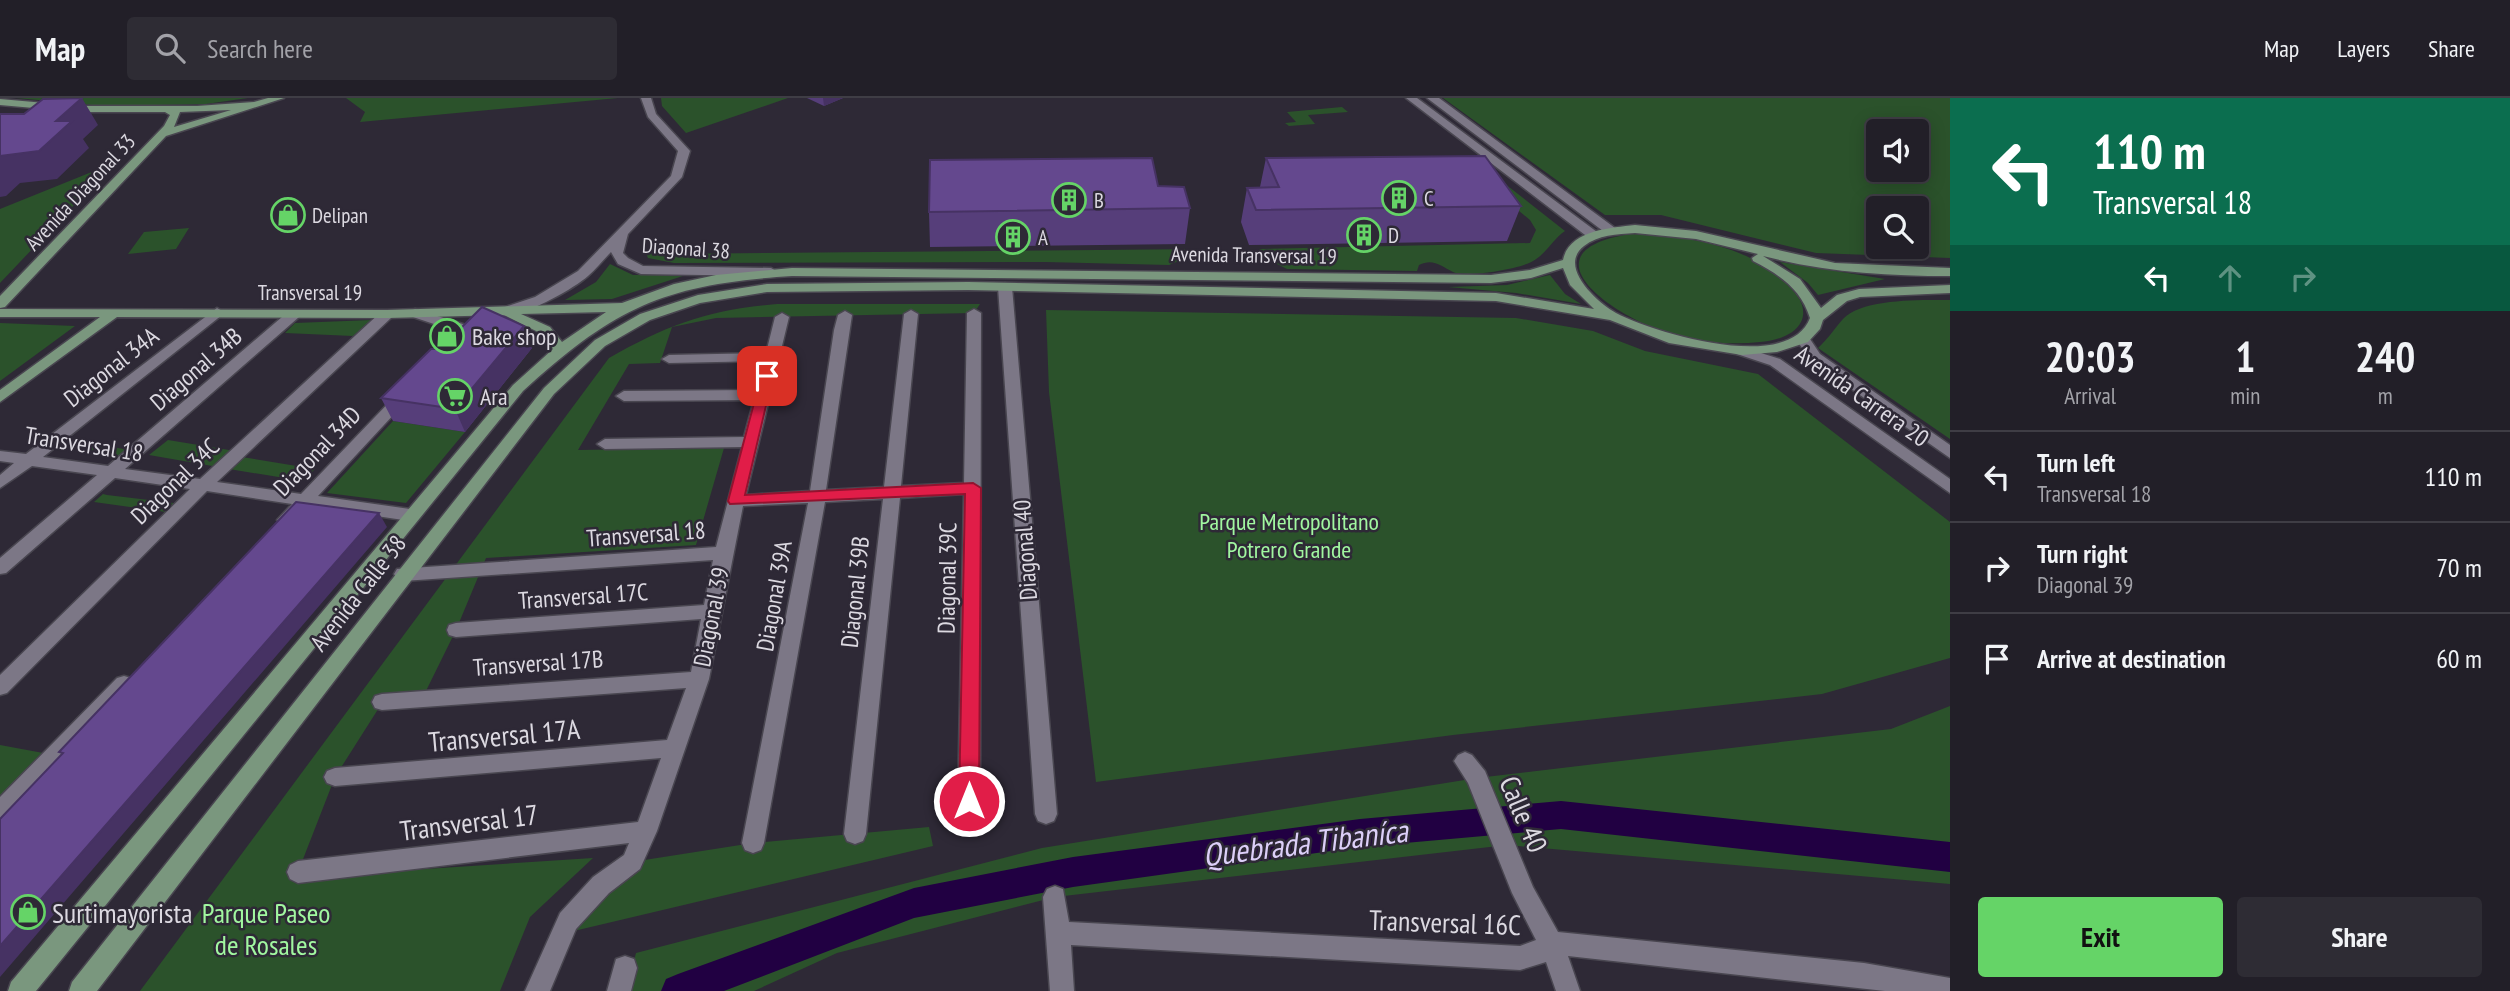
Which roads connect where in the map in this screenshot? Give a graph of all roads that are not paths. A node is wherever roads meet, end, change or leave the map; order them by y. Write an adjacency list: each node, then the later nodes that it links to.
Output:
1 (279, 98): 6 (main road)
2 (646, 98): 10 (street, Diagonal 38)
3 (1411, 98): 11 (street)
4 (1432, 98): 9 (street)
5 (0, 102): 7 (main road)
6 (252, 105): 7 (main road); 8 (main road)
7 (165, 108): 8 (main road)
8 (159, 137): 19 (main road, Avenida Diagonal 33)
9 (1611, 231): 11 (main road, Avenida Transversal 19); 12 (main road, Avenida Transversal 19)
10 (622, 235): 14 (street, Diagonal 38); 22 (street, Diagonal 38)
11 (1593, 235): 13 (main road, Avenida Transversal 19)
12 (1719, 242): 15 (main road, Avenida Transversal 19); 33 (main road, Avenida Carrera 20)
13 (1567, 262): 14 (main road, Avenida Transversal 19); 31 (main road)
14 (777, 272): 20 (main road, Avenida Transversal 19)
15 (1950, 272)
16 (1005, 287): 18 (main road, Avenida Transversal 19); 31 (main road, Avenida Transversal 19); 74 (street, Diagonal 40)
17 (1950, 289): 33 (main road)
18 (726, 293): 62 (main road, Avenida Calle 38)
19 (0, 304)
20 (625, 307): 22 (main road, Transversal 19); 35 (main road, Avenida Calle 38)
21 (116, 312): 23 (main road, Transversal 19); 24 (main road, Transversal 19); 43 (main road)
22 (504, 312): 25 (main road, Transversal 19); 35 (main road, Transversal 19)
23 (0, 313)
24 (217, 313): 27 (main road, Transversal 19); 48 (street, Diagonal 34A)
25 (415, 313): 28 (main road, Transversal 19); 39 (street)
26 (974, 313): 53 (street, Diagonal 39C)
27 (294, 314): 28 (main road, Transversal 19); 49 (street, Diagonal 34B)
28 (387, 314): 51 (street, Diagonal 34C)
29 (911, 314): 54 (street, Diagonal 39B)
30 (845, 316): 55 (street, Diagonal 39A)
31 (1613, 316): 36 (main road, Avenida Transversal 19)
32 (782, 317): 37 (street, Diagonal 39)
33 (1817, 318): 34 (main road)
34 (1803, 339): 36 (main road, Avenida Transversal 19); 46 (street, Avenida Carrera 20)
35 (560, 349): 58 (main road, Avenida Calle 38)
36 (1742, 351): 52 (street, Avenida Carrera 20)
37 (772, 358): 38 (street); 41 (street, Diagonal 39)
38 (669, 359)
39 (435, 362)
40 (417, 382): 56 (street, Diagonal 34D)
41 (761, 395): 42 (street); 44 (street, Diagonal 39)
42 (624, 396)
43 (0, 397)
44 (751, 442): 45 (street); 57 (street, Diagonal 39)
45 (605, 444)
46 (1950, 453)
47 (0, 456): 48 (street, Transversal 18)
48 (29, 460): 49 (street, Transversal 18); 50 (street, Diagonal 34A)
49 (111, 473): 51 (street, Transversal 18); 61 (street, Diagonal 34B)
50 (0, 483)
51 (203, 486): 56 (street, Transversal 18); 67 (street, Diagonal 34C)
52 (1950, 486)
53 (973, 488): 54 (street, Transversal 18); 72 (street, Diagonal 39C)
54 (890, 494): 55 (street, Transversal 18); 76 (street, Diagonal 39B)
55 (817, 497): 57 (street, Transversal 18); 77 (street, Diagonal 39A)
56 (306, 500): 58 (street, Transversal 18); 59 (street, Diagonal 34D)
57 (736, 501): 60 (street, Diagonal 39)
58 (410, 515): 84 (main road, Avenida Calle 38)
59 (277, 529)
60 (723, 553): 62 (street, Transversal 18); 63 (street, Diagonal 39)
61 (0, 568)
62 (403, 574): 85 (main road, Avenida Calle 38)
63 (712, 611): 64 (street, Transversal 17C); 66 (street, Diagonal 39)
64 (457, 630)
65 (141, 667): 73 (street)
66 (699, 679): 68 (street, Transversal 17B); 69 (street, Diagonal 39)
67 (0, 687)
68 (382, 702)
69 (676, 748): 71 (street, Transversal 17A); 75 (street, Diagonal 39)
70 (1471, 770): 81 (street, Calle 40)
71 (335, 777)
72 (969, 801)
73 (0, 812)
74 (1046, 814)
75 (646, 831): 78 (street, Transversal 17); 86 (street, Diagonal 39)
76 (855, 834)
77 (753, 844)
78 (298, 872)
79 (1055, 897): 80 (street)
80 (1058, 933): 81 (street, Transversal 16C); 87 (street)
81 (1551, 943): 82 (street, Transversal 16C); 88 (street, Calle 40)
82 (1869, 983): 83 (street, Transversal 16C)
83 (1950, 990)
84 (20, 991)
85 (81, 991)
86 (537, 991)
87 (1062, 991)
88 (1568, 991)

